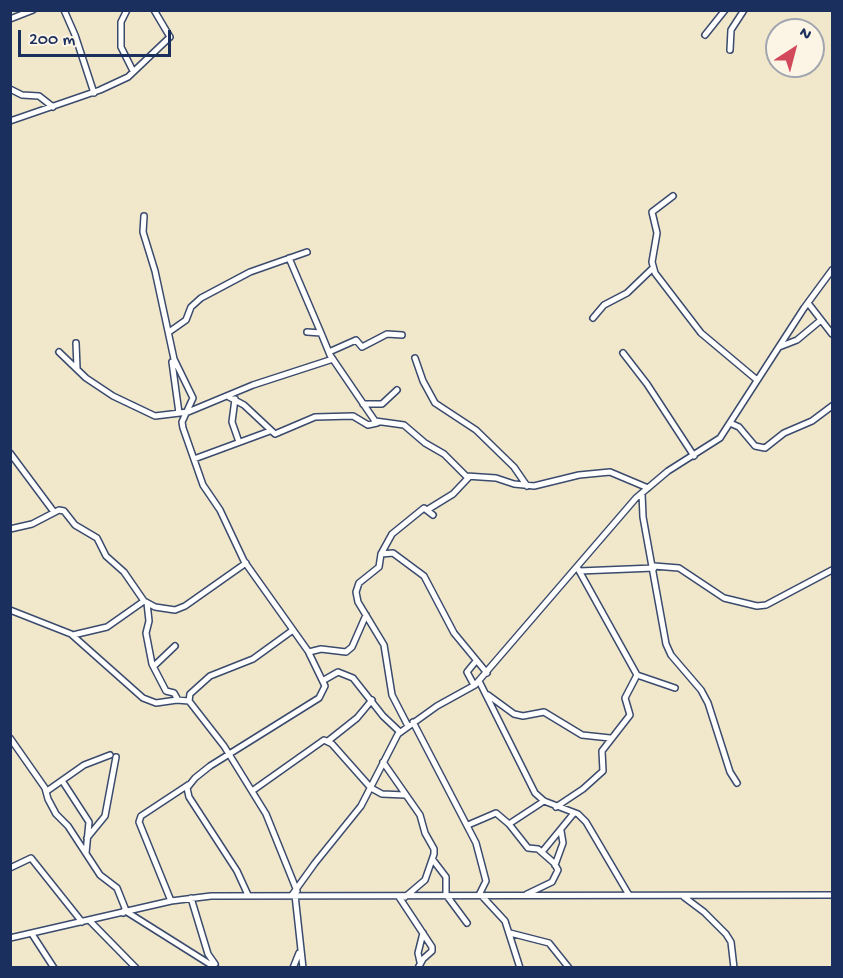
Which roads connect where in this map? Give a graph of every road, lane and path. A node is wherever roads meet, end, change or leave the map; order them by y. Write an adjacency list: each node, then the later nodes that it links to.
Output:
1 (33, 10): 7 (street)
2 (64, 10): 12 (street)
3 (126, 10): 10 (street)
4 (154, 10): 10 (street)
5 (725, 10): 8 (street)
6 (744, 10): 9 (street)
7 (10, 19)
8 (705, 35)
9 (730, 50)
10 (133, 71): 12 (street)
11 (10, 88): 13 (street)
12 (93, 93): 13 (street)
13 (53, 106): 14 (street)
14 (10, 121)
15 (673, 196): 19 (street)
16 (144, 216): 24 (street)
17 (308, 252): 18 (street)
18 (289, 258): 24 (street); 26 (street)
19 (653, 268): 22 (street); 38 (street)
20 (832, 270): 21 (street)
21 (808, 303): 23 (street); 31 (street)
22 (593, 318)
23 (821, 320): 27 (street); 31 (street)
24 (169, 332): 30 (street)
25 (307, 332): 26 (street)
26 (321, 333): 33 (street)
27 (832, 334)
28 (402, 335): 33 (street)
29 (76, 343): 37 (street)
30 (171, 343): 43 (street); 44 (street)
31 (779, 347): 38 (street)
32 (59, 351): 37 (street)
33 (329, 352): 36 (street)
34 (623, 353): 50 (street)
35 (415, 358): 53 (street)
36 (333, 359): 40 (street); 41 (street)
37 (77, 368): 44 (street)
38 (757, 380): 46 (street)
39 (397, 390): 41 (street)
40 (232, 398): 43 (street); 47 (street); 48 (street)
41 (363, 404): 45 (street)
42 (832, 406): 46 (street)
43 (188, 412): 44 (street); 51 (street)
44 (179, 413)
45 (378, 423): 47 (street); 52 (street)
46 (730, 423): 50 (street)
47 (270, 431): 48 (street)
48 (239, 442): 51 (street)
49 (10, 453): 57 (street)
50 (694, 456): 54 (street)
51 (194, 459): 61 (street)
52 (469, 477): 53 (street); 56 (street)
53 (526, 486): 54 (street)
54 (648, 488): 55 (street)
55 (642, 493): 62 (street); 63 (street)
56 (427, 510): 58 (street); 60 (street)
57 (54, 512): 59 (street); 65 (street)
58 (433, 515)
59 (10, 529)
60 (381, 554): 67 (street); 72 (street)
61 (246, 563): 65 (street); 68 (street)
62 (654, 567): 63 (street); 64 (street); 91 (street)
63 (578, 569): 74 (street); 75 (street)
64 (832, 570)
65 (146, 602): 69 (street); 73 (street)
66 (10, 610): 69 (street)
67 (366, 615): 71 (street); 83 (street)
68 (293, 630): 71 (street); 82 (street)
69 (73, 635): 80 (street)
70 (175, 646): 73 (street)
71 (309, 652): 76 (street)
72 (476, 662): 74 (street); 77 (street)
73 (154, 666): 80 (street)
74 (487, 674): 77 (street)
75 (638, 675): 78 (street); 86 (street)
76 (324, 680): 81 (street); 88 (street)
77 (477, 683): 79 (street); 83 (street)
78 (675, 688)
79 (486, 694): 86 (street); 97 (street)
80 (178, 700): 82 (street)
81 (372, 700): 84 (street); 87 (street)
82 (189, 701): 88 (street)
83 (410, 724): 84 (street); 101 (street)
84 (400, 732): 89 (street)
85 (10, 738): 94 (street)
86 (610, 738): 98 (street)
87 (328, 741): 93 (street); 95 (street)
88 (229, 754): 92 (street); 95 (street)
89 (383, 762): 93 (street); 96 (street)
90 (63, 782): 94 (street); 103 (street); 103 (street)
91 (737, 783)
92 (190, 784): 110 (street); 119 (street)
93 (371, 789): 96 (street); 109 (street)
94 (46, 791): 105 (street)
95 (252, 791): 109 (street)
96 (405, 795): 106 (street)
97 (544, 801): 98 (street); 100 (street)
98 (556, 807): 99 (street)
99 (574, 813): 102 (street); 112 (street)
100 (509, 824): 101 (street); 104 (street)
101 (468, 825): 111 (street)
102 (561, 831): 104 (street); 107 (street)
103 (87, 838): 105 (street)
104 (542, 852): 107 (street)
105 (86, 853): 120 (street)
106 (433, 860): 114 (street); 117 (street)
107 (555, 865): 115 (street)
108 (10, 868): 122 (street)
109 (295, 894): 110 (street); 117 (street); 128 (street)
110 (248, 895): 118 (street)
111 (480, 895): 114 (street); 115 (street); 125 (street)
112 (629, 895): 115 (street); 116 (street)
113 (832, 895): 116 (street)
114 (446, 896): 117 (street); 123 (street)
115 (524, 896)
116 (683, 896): 137 (street)
117 (402, 897): 124 (street)
118 (191, 898): 119 (street); 132 (street)
119 (171, 901): 120 (street)
120 (125, 912): 121 (street); 132 (street)
121 (89, 920): 122 (street); 131 (street)
122 (82, 922): 126 (street)
123 (467, 923)
124 (423, 933): 129 (street); 129 (street)
125 (510, 933): 135 (street); 136 (street)
126 (32, 934): 127 (street); 130 (street)
127 (10, 938)
128 (300, 949): 133 (street); 134 (street)
129 (419, 965)
130 (54, 968)
131 (136, 968)
132 (217, 968)
133 (293, 968)
134 (303, 968)
135 (520, 968)
136 (569, 968)
137 (734, 968)

